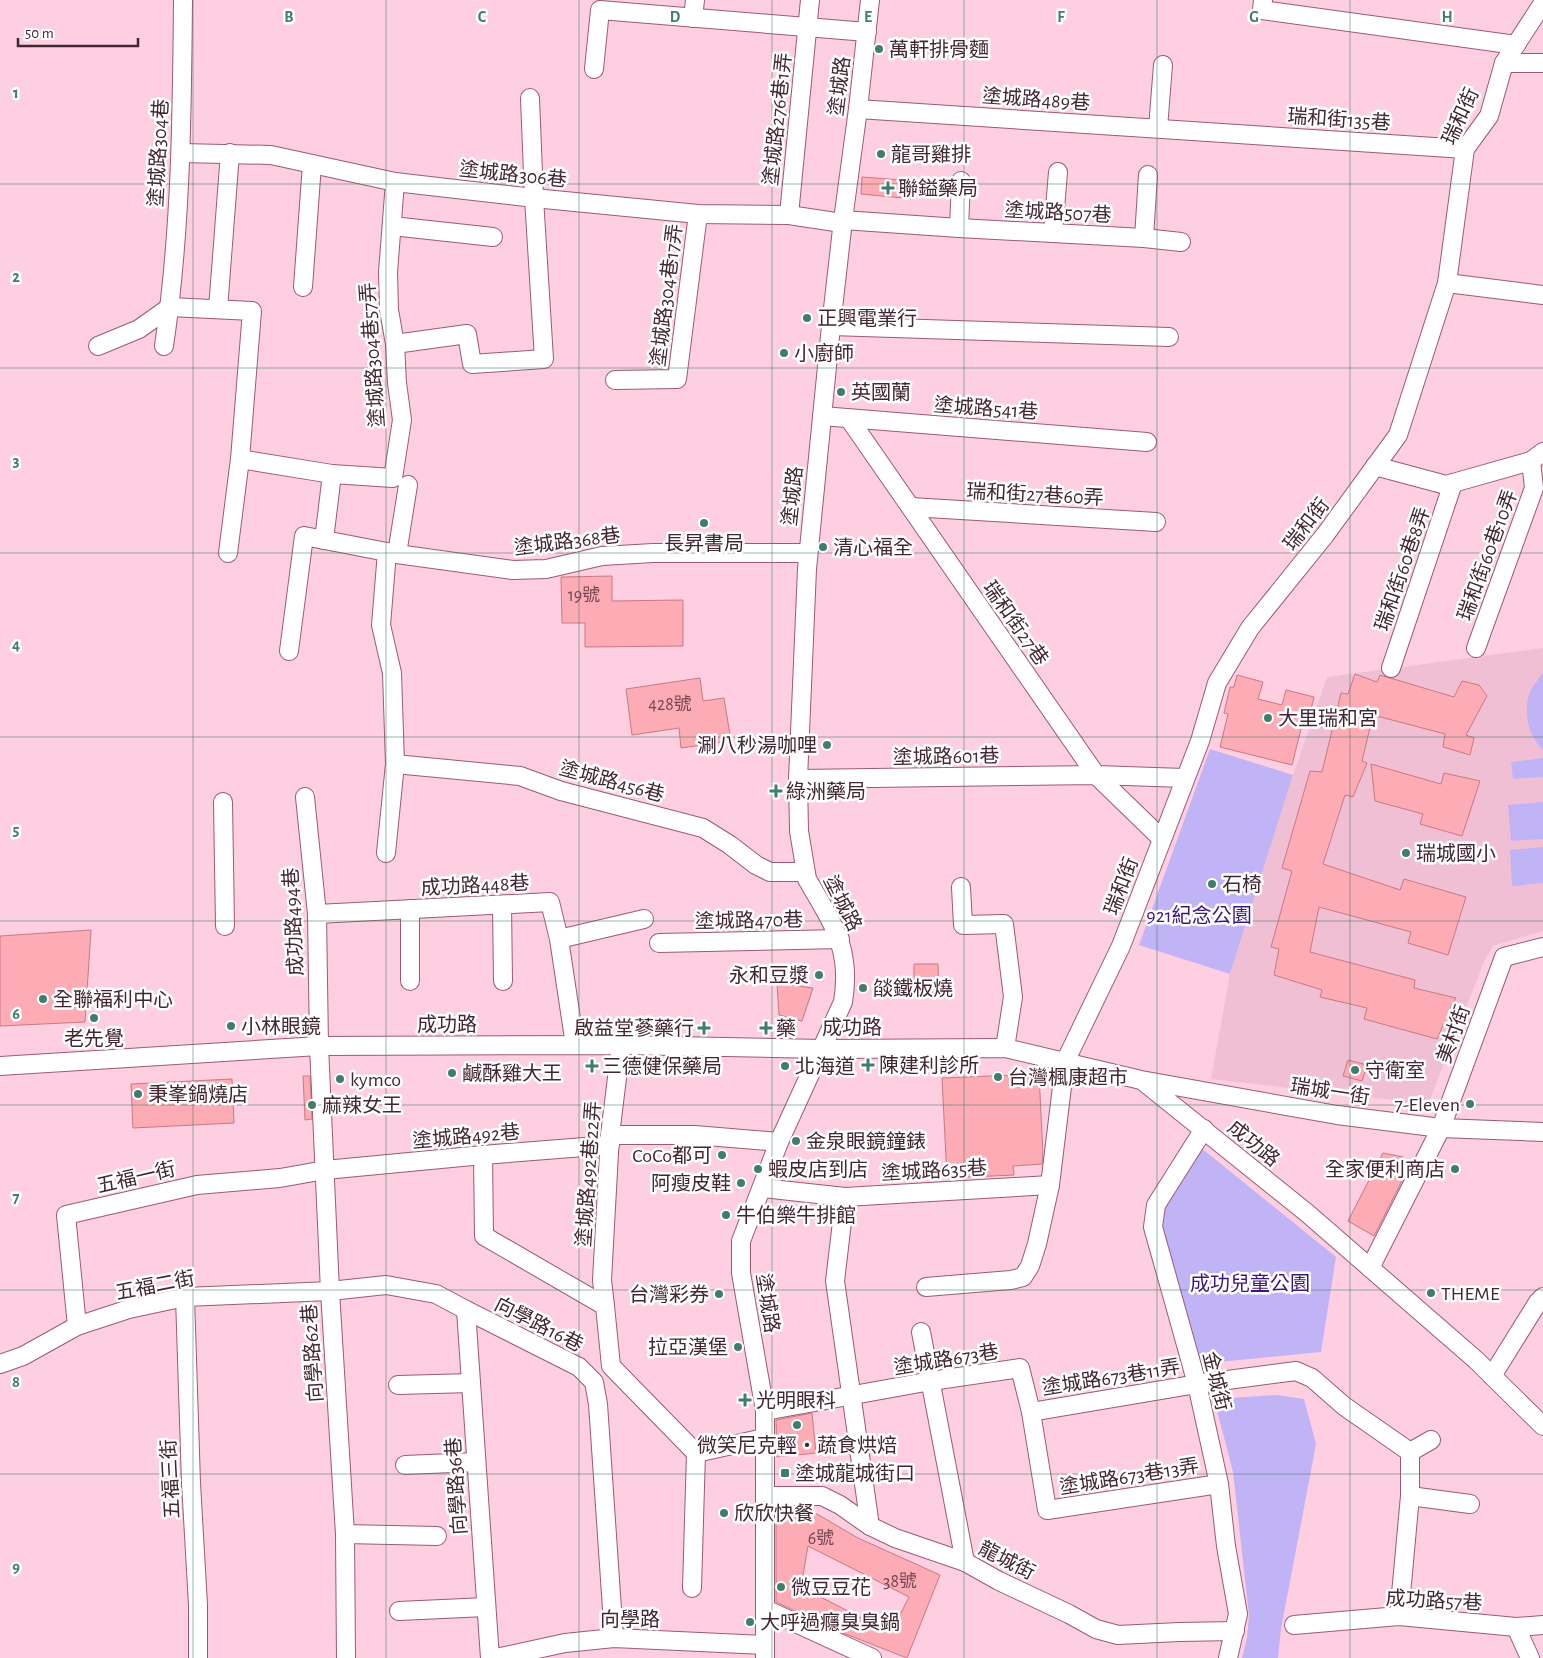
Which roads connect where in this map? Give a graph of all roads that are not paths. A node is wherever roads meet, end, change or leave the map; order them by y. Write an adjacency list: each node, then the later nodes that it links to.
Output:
1 (183, 0): 20 (street, 塗城路304巷)
2 (695, 0): 7 (street)
3 (810, 0): 8 (street, 塗城路276巷1弄)
4 (870, 0): 9 (street, 塗城路)
5 (1263, 0): 10 (street)
6 (1543, 3): 10 (street, 瑞和街)
7 (693, 18): 8 (street); 14 (street)
8 (808, 28): 9 (street); 29 (street, 塗城路276巷1弄)
9 (867, 32): 16 (street, 塗城路)
10 (1516, 45): 11 (street, 瑞和街)
11 (1504, 63): 12 (street); 19 (street, 瑞和街)
12 (1543, 63)
13 (1163, 65): 17 (street)
14 (594, 69)
15 (530, 98): 27 (street)
16 (858, 109): 17 (street, 塗城路489巷); 30 (street, 塗城路)
17 (1158, 128): 18 (street, 塗城路489巷)
18 (1210, 132): 19 (street, 瑞和街135巷)
19 (1464, 149): 37 (street, 瑞和街)
20 (181, 153): 21 (street, 塗城路306巷); 40 (street, 塗城路304巷)
21 (230, 153): 22 (street, 塗城路306巷); 41 (street)
22 (312, 164): 26 (street, 塗城路306巷); 38 (street)
23 (1058, 172): 33 (street)
24 (1148, 175): 35 (street)
25 (961, 181): 32 (street)
26 (395, 182): 27 (street, 塗城路306巷); 31 (street, 塗城路304巷57弄)
27 (534, 198): 28 (street, 塗城路306巷); 44 (street)
28 (698, 214): 29 (street, 塗城路306巷); 47 (street, 塗城路304巷17弄)
29 (789, 215): 30 (street, 塗城路306巷)
30 (842, 222): 32 (street, 塗城路507巷); 42 (street, 塗城路)
31 (392, 226): 34 (street); 44 (street, 塗城路304巷57弄)
32 (959, 228): 33 (street, 塗城路507巷)
33 (1053, 233): 35 (street, 塗城路507巷)
34 (493, 237)
35 (1144, 238): 36 (street, 塗城路507巷)
36 (1181, 242)
37 (1447, 283): 39 (street); 53 (street, 瑞和街)
38 (302, 287)
39 (1543, 295)
40 (170, 307): 41 (street); 45 (street); 46 (street, 塗城路304巷)
41 (218, 309): 52 (street)
42 (830, 326): 43 (street); 48 (street, 塗城路)
43 (1169, 337)
44 (395, 344): 54 (street, 塗城路304巷57弄)
45 (98, 346)
46 (164, 346)
47 (615, 380)
48 (822, 416): 49 (street, 塗城路541巷); 62 (street, 塗城路)
49 (850, 420): 50 (street, 塗城路541巷); 57 (street, 瑞和街27巷)
50 (1147, 442)
51 (1537, 457): 55 (street); 63 (street, 瑞和街60巷10弄)
52 (240, 458): 54 (street, 塗城路304巷57弄); 60 (street)
53 (1375, 466): 55 (street); 68 (street, 瑞和街)
54 (332, 474): 59 (street)
55 (1453, 483): 65 (street, 瑞和街60巷8弄)
56 (408, 485): 61 (street)
57 (911, 507): 58 (street, 瑞和街27巷60弄); 67 (street, 瑞和街27巷)
58 (1156, 522)
59 (324, 540): 61 (street, 塗城路368巷); 64 (street, 塗城路368巷)
60 (228, 553)
61 (392, 553): 62 (street, 塗城路368巷); 66 (street)
62 (808, 553): 69 (street, 塗城路)
63 (1476, 648)
64 (289, 651)
65 (1390, 668)
66 (395, 764): 73 (street); 74 (street, 塗城路456巷)
67 (1096, 775): 68 (street, 塗城路601巷); 69 (street, 塗城路601巷); 72 (street, 瑞和街27巷)
68 (1184, 778): 72 (street, 瑞和街)
69 (798, 779): 74 (street, 塗城路)
70 (305, 797): 78 (street, 成功路494巷)
71 (223, 802): 80 (street)
72 (1162, 839): 92 (street, 瑞和街)
73 (386, 853)
74 (805, 872): 82 (street, 塗城路)
75 (961, 887): 90 (street)
76 (502, 905): 77 (street, 成功路448巷); 81 (street, 成功路448巷); 86 (street)
77 (410, 909): 78 (street, 成功路448巷); 85 (street)
78 (317, 914): 89 (street, 成功路494巷)
79 (644, 919): 81 (street)
80 (225, 926)
81 (559, 939): 87 (street, 成功路448巷)
82 (840, 939): 83 (street, 塗城路470巷); 91 (street, 塗城路)
83 (659, 943)
84 (1543, 947): 95 (street, 美村街)
85 (410, 981)
86 (504, 982)
87 (575, 1045): 88 (street, 成功路); 89 (street, 成功路)
88 (621, 1045): 91 (street, 成功路); 98 (street, 塗城路492巷22弄)
89 (319, 1046): 93 (street, 成功路); 101 (street, 向學路62巷)
90 (1005, 1048): 91 (street, 成功路); 92 (street, 成功路)
91 (821, 1049): 99 (street, 塗城路)
92 (1065, 1062): 94 (street, 成功路); 102 (street, 瑞和街)
93 (0, 1066)
94 (1141, 1080): 95 (street, 瑞城一街); 96 (street, 成功路)
95 (1441, 1128): 97 (street, 瑞城一街); 105 (street, 美村街)
96 (1204, 1129): 105 (street, 成功路); 118 (street, 金城街)
97 (1543, 1132)
98 (610, 1140): 99 (street, 塗城路492巷); 100 (street, 塗城路492巷); 110 (street, 塗城路492巷22弄)
99 (779, 1142): 103 (street, 塗城路)
100 (482, 1155): 101 (street, 塗城路492巷); 110 (street)
101 (326, 1170): 107 (street, 向學路62巷); 112 (street, 五福一街)
102 (1050, 1185): 104 (street, 塗城路635巷); 106 (street, 瑞和街)
103 (762, 1188): 104 (street, 塗城路635巷); 121 (street, 塗城路)
104 (845, 1197): 120 (street)
105 (1370, 1268): 115 (street, 成功路)
106 (926, 1287)
107 (330, 1292): 108 (street, 五福二街); 111 (street, 向學路16巷); 136 (street, 向學路62巷)
108 (185, 1297): 112 (street, 五福二街); 150 (street, 五福三街)
109 (1543, 1297): 115 (street)
110 (605, 1306): 126 (street, 塗城路492巷22弄)
111 (466, 1310): 117 (street, 向學路36巷); 148 (street, 向學路16巷)
112 (77, 1326): 114 (street, 五福二街)
113 (921, 1332): 116 (street)
114 (0, 1364)
115 (1492, 1376): 123 (street, 成功路)
116 (931, 1381): 120 (street, 塗城路673巷); 122 (street, 塗城路673巷); 138 (street)
117 (470, 1383): 119 (street); 128 (street, 向學路36巷)
118 (1197, 1384): 122 (street, 塗城路673巷11弄); 127 (street, 塗城路673巷11弄); 130 (street, 金城街)
119 (398, 1385)
120 (851, 1396): 121 (street, 塗城路673巷); 135 (street)
121 (765, 1411): 124 (street, 塗城路)
122 (1031, 1412): 134 (street, 塗城路673巷)
123 (1543, 1426)
124 (764, 1438): 126 (street); 131 (street, 塗城路)
125 (1430, 1440): 127 (street)
126 (696, 1452): 139 (street)
127 (1410, 1452): 132 (street)
128 (476, 1462): 129 (street); 140 (street, 向學路36巷)
129 (405, 1465)
130 (1218, 1484): 134 (street, 塗城路673巷13弄); 147 (street, 金城街)
131 (766, 1496): 135 (street, 龍城街); 141 (street, 塗城路)
132 (1410, 1496): 133 (street); 143 (street)
133 (1470, 1504)
134 (1047, 1510)
135 (870, 1526): 138 (street, 龍城街)
136 (345, 1534): 137 (street); 151 (street, 向學路62巷)
137 (437, 1536)
138 (965, 1562): 147 (street, 龍城街)
139 (692, 1588)
140 (486, 1607): 142 (street); 152 (street, 向學路36巷)
141 (765, 1610): 149 (street, 塗城路); 154 (street)
142 (399, 1611)
143 (1399, 1616): 144 (street, 成功路57巷); 146 (street, 成功路57巷)
144 (1294, 1625)
145 (1543, 1625): 146 (street, 成功路57巷)
146 (1516, 1627): 156 (street)
147 (1235, 1631): 155 (street, 金城街)
148 (614, 1638): 149 (street, 向學路); 153 (street, 向學路)
149 (765, 1652)
150 (198, 1658)
151 (346, 1658)
152 (490, 1658)
153 (496, 1658)
154 (872, 1658)
155 (1228, 1658)
156 (1530, 1658)

